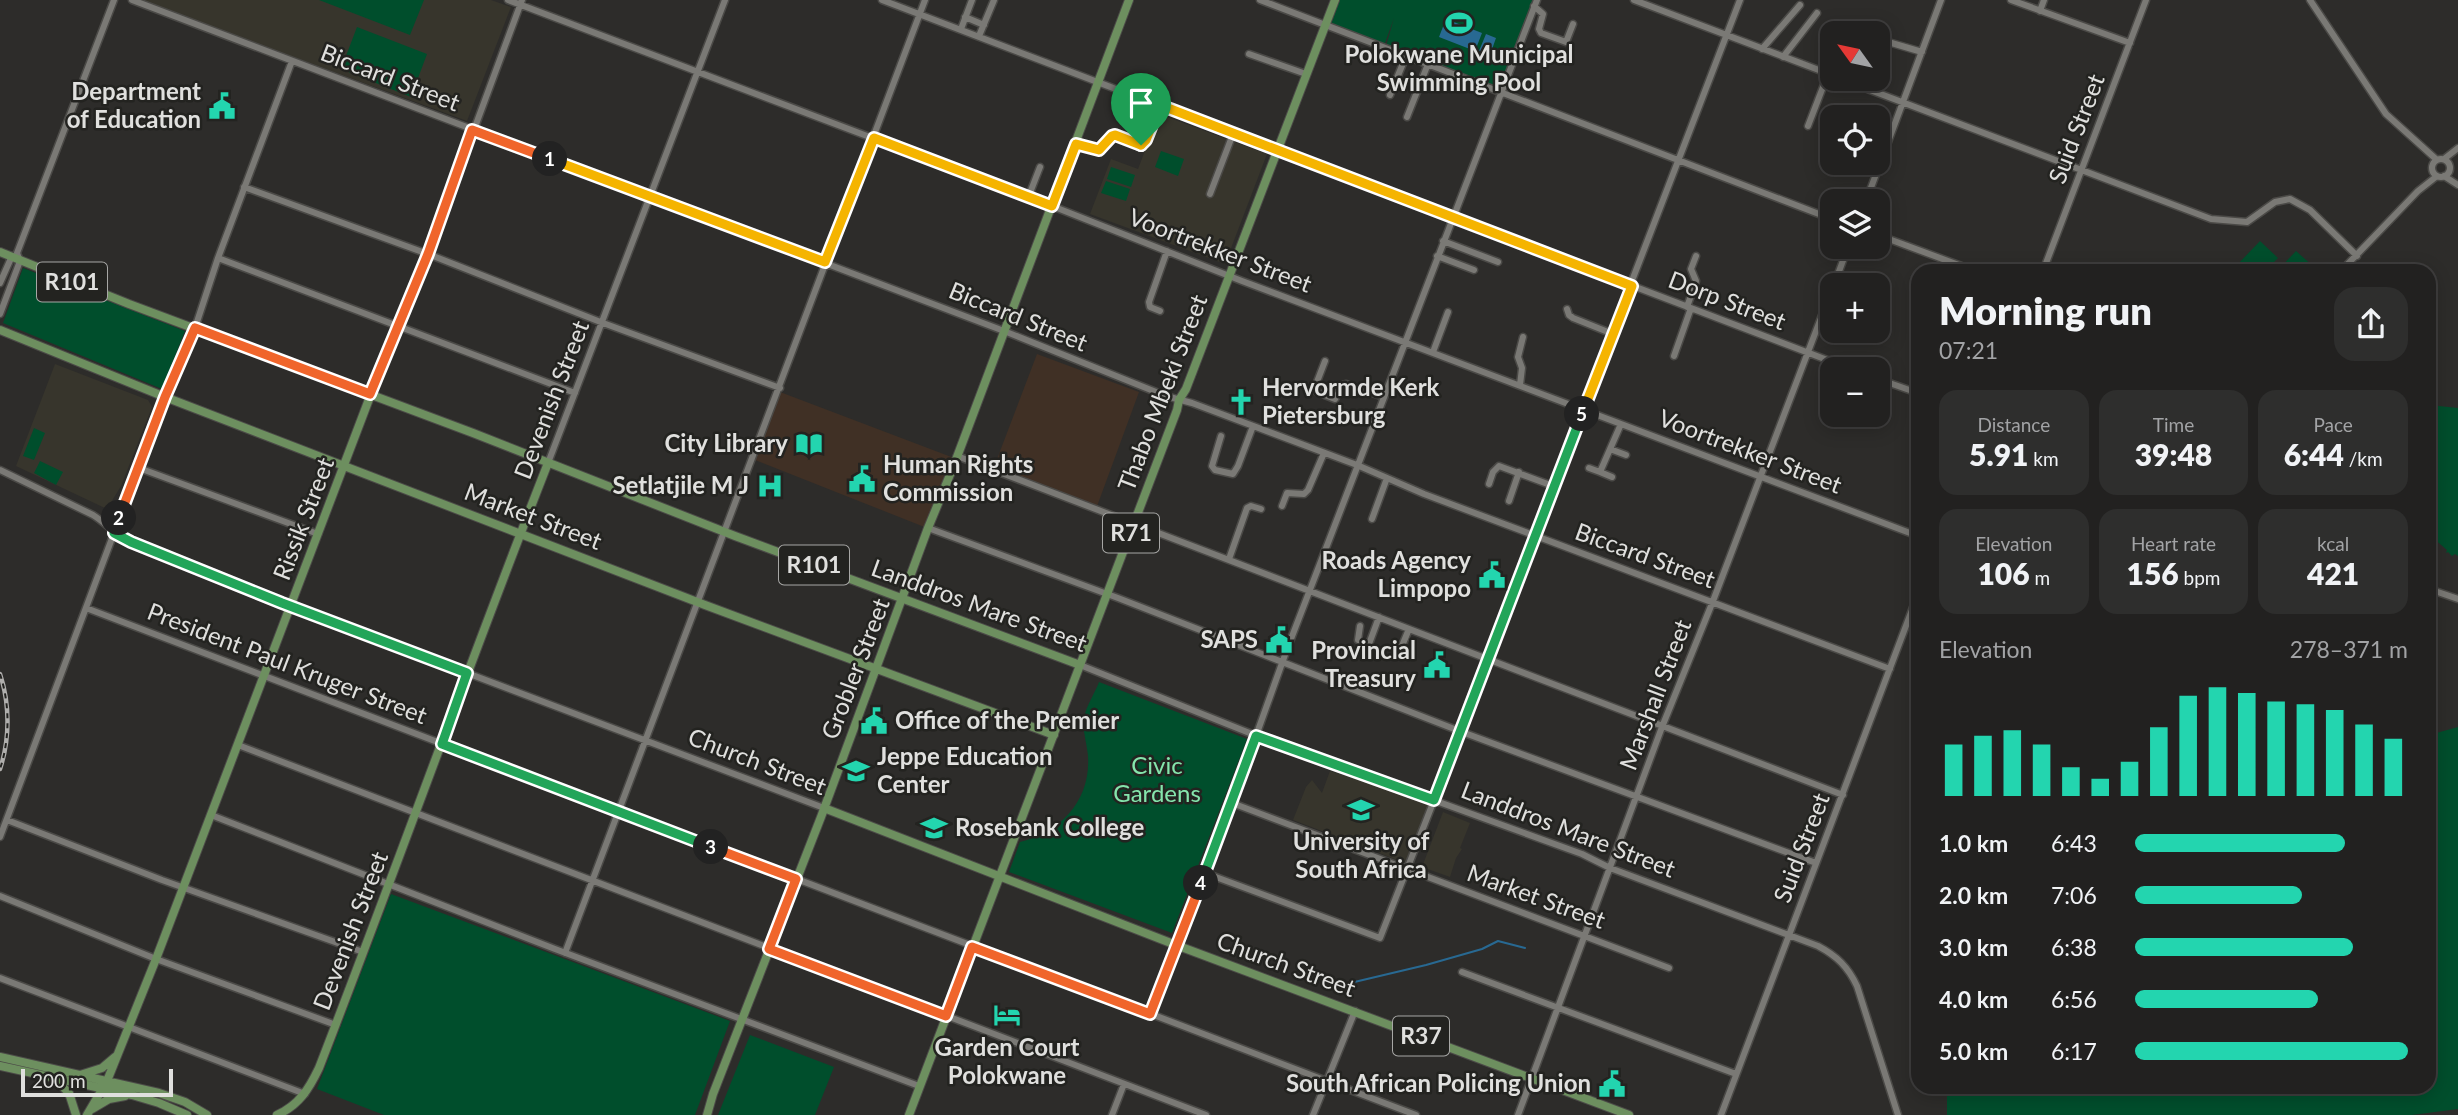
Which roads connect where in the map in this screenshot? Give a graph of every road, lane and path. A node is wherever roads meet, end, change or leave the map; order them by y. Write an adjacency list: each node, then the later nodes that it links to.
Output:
1 (114, 0): 80 (street)
2 (132, 0): 39 (street, Biccard Street)
3 (508, 0): 19 (street, Voortrekker Street)
4 (725, 0): 42 (street, Devenish Street)
5 (882, 0): 23 (street, Dorp Street)
6 (925, 0): 23 (street)
7 (972, 0): 25 (street)
8 (994, 0): 28 (street)
9 (1129, 0): 44 (main road, Grobler Street)
10 (1260, 0): 26 (street)
11 (1335, 0): 26 (main road, Thabo Mbeki Street / R71)
12 (1634, 0): 30 (street)
13 (1740, 0): 30 (street)
14 (1941, 0): 35 (street)
15 (2011, 0): 22 (street)
16 (2044, 0): 22 (street)
17 (2146, 0): 33 (street, Suid Street)
18 (2310, 0): 61 (street)
19 (521, 2): 42 (street, Voortrekker Street); 53 (street, Rissik Street)
20 (1535, 3): 27 (street); 45 (street)
21 (1800, 5): 34 (street)
22 (2040, 11): 33 (street)
23 (920, 13): 29 (street, Dorp Street); 55 (street)
24 (1817, 13): 38 (street)
25 (965, 17): 28 (street); 29 (street)
26 (1325, 24): 37 (street); 43 (main road, Thabo Mbeki Street / R71)
27 (1573, 24)
28 (984, 25): 31 (street)
29 (961, 29): 31 (street, Dorp Street)
30 (1727, 35): 34 (street); 59 (street)
31 (979, 36): 44 (street, Dorp Street)
32 (1890, 42): 35 (street)
33 (2130, 43): 62 (street, Suid Street)
34 (1762, 49): 38 (street)
35 (1922, 52): 49 (street)
36 (1249, 54): 43 (street)
37 (1406, 56): 40 (street); 48 (street)
38 (1783, 57): 41 (street)
39 (292, 61): 53 (street, Biccard Street); 64 (street)
40 (1428, 64): 45 (street); 51 (street)
41 (1820, 71)
42 (698, 73): 55 (street, Voortrekker Street); 67 (street, Devenish Street)
43 (1307, 74): 57 (main road, Thabo Mbeki Street / R71)
44 (1099, 82): 50 (street, Dorp Street); 56 (main road, Grobler Street)
45 (1500, 91): 59 (street); 71 (street)
46 (1823, 91): 52 (street)
47 (1873, 91): 49 (street)
48 (1390, 95)
49 (1903, 102): 62 (street); 65 (street)
50 (1160, 105): 54 (street, Dorp Street); 56 (street)
51 (1407, 117)
52 (1808, 126)
53 (472, 130): 67 (street, Biccard Street); 76 (street, Rissik Street)
54 (1233, 134): 57 (street, Dorp Street); 66 (street)
55 (874, 138): 68 (street, Voortrekker Street); 82 (street)
56 (1076, 144): 69 (main road, Grobler Street)
57 (1277, 150): 71 (street, Dorp Street); 88 (main road, Thabo Mbeki Street / R71)
58 (2458, 150): 61 (street)
59 (1680, 160): 70 (street); 90 (street)
60 (1040, 167): 68 (street)
61 (2441, 168): 63 (street); 79 (street)
62 (2082, 170): 79 (street); 85 (street, Suid Street)
63 (2458, 184)
64 (244, 187): 76 (street); 81 (street)
65 (1870, 189)
66 (1210, 194)
67 (649, 197): 82 (street, Biccard Street); 97 (street, Devenish Street)
68 (1028, 198): 69 (street, Voortrekker Street)
69 (1052, 206): 74 (street, Voortrekker Street); 101 (main road, Grobler Street)
70 (1820, 214)
71 (1452, 219): 73 (street); 90 (street, Dorp Street)
72 (1890, 240): 84 (street)
73 (1443, 242): 77 (street); 83 (street)
74 (1167, 251): 88 (street, Voortrekker Street); 93 (street)
75 (0, 252): 80 (main road, Landdros Mare Street / R101)
76 (428, 254): 97 (street); 98 (street, Rissik Street)
77 (1437, 256): 87 (street); 104 (street)
78 (1696, 256): 91 (street)
79 (2357, 256): 86 (street)
80 (16, 257): 89 (street); 95 (street); 99 (main road, Landdros Mare Street / R101)
81 (218, 258): 98 (street); 99 (street)
82 (825, 262): 101 (street, Biccard Street); 112 (street)
83 (1498, 262)
84 (1956, 264)
85 (2046, 264)
86 (2348, 264)
87 (1474, 270)
88 (1228, 275): 104 (street, Voortrekker Street); 118 (main road, Thabo Mbeki Street / R71)
89 (0, 283)
90 (1632, 286): 91 (street, Dorp Street); 102 (street)
91 (1689, 307): 106 (street, Dorp Street); 107 (street)
92 (1567, 309): 102 (street)
93 (1160, 311)
94 (1448, 312): 105 (street)
95 (0, 314)
96 (1820, 322): 106 (street, Marshall Street)
97 (603, 323): 112 (street); 114 (street, Devenish Street)
98 (397, 325): 114 (street); 115 (street, Rissik Street)
99 (195, 328): 115 (main road, Landdros Mare Street / R101); 116 (street)
100 (0, 330): 116 (main road, Market Street)
101 (1004, 331): 118 (street, Biccard Street); 126 (main road, Grobler Street)
102 (1613, 334): 119 (street)
103 (1523, 337): 111 (street)
104 (1406, 342): 105 (street, Voortrekker Street); 117 (street)
105 (1433, 352): 111 (street, Voortrekker Street)
106 (1808, 354): 108 (street, Dorp Street); 135 (street, Marshall Street)
107 (1674, 356)
108 (1820, 358)
109 (1325, 361): 117 (street)
110 (1890, 383): 113 (street)
111 (1520, 386): 119 (street, Voortrekker Street)
112 (780, 388): 146 (street)
113 (1911, 391)
114 (575, 393): 127 (street, Devenish Street)
115 (370, 394): 127 (main road, Landdros Mare Street / R101); 129 (main road, Rissik Street)
116 (165, 397): 129 (main road, Market Street); 130 (street)
117 (1384, 397): 128 (street)
118 (1179, 400): 121 (street, Biccard Street); 144 (main road, Thabo Mbeki Street / R71)
119 (1584, 410): 120 (street, Voortrekker Street); 139 (street)
120 (1621, 424): 123 (street); 135 (street, Voortrekker Street)
121 (1253, 426): 122 (street); 124 (street, Biccard Street)
122 (1221, 436)
123 (1611, 449): 125 (street); 134 (street)
124 (1324, 453): 128 (street, Biccard Street); 141 (street)
125 (1626, 455)
126 (957, 456): 144 (street); 145 (main road, Grobler Street)
127 (548, 463): 146 (main road, Landdros Mare Street / R101); 148 (main road, Devenish Street)
128 (1357, 465): 137 (street, Biccard Street); 153 (street)
129 (344, 466): 148 (main road, Market Street); 150 (main road, Rissik Street)
130 (139, 468): 147 (street); 150 (street)
131 (1589, 468): 134 (street)
132 (0, 470): 147 (street, Church Street)
133 (1519, 472): 138 (street); 139 (street); 140 (street)
134 (1601, 472): 136 (street)
135 (1760, 475): 149 (street, Voortrekker Street); 158 (street, Marshall Street)
136 (1612, 477)
137 (1387, 478): 143 (street); 151 (street, Biccard Street)
138 (1489, 484)
139 (1553, 486): 151 (street)
140 (1509, 501)
141 (1282, 506)
142 (1261, 509): 152 (street)
143 (1372, 519)
144 (1134, 524): 152 (street); 155 (main road, Thabo Mbeki Street / R71)
145 (928, 527): 155 (street); 156 (main road, Grobler Street)
146 (725, 532): 156 (main road, Landdros Mare Street / R101); 159 (street)
147 (114, 533): 160 (street, Church Street); 161 (street)
148 (520, 533): 159 (main road, Market Street); 172 (main road, Devenish Street)
149 (1911, 533)
150 (318, 534): 160 (main road, Rissik Street)
151 (1536, 536): 158 (street, Biccard Street); 167 (street)
152 (1229, 559): 153 (street)
153 (1310, 590): 163 (street); 168 (street)
154 (2436, 592): 157 (street)
155 (1107, 593): 168 (street); 169 (main road, Thabo Mbeki Street / R71)
156 (903, 598): 169 (main road, Landdros Mare Street / R101); 170 (main road, Grobler Street)
157 (2458, 600)
158 (1713, 601): 171 (street, Biccard Street); 174 (street, Marshall Street)
159 (698, 603): 170 (main road, Market Street); 178 (street)
160 (291, 606): 172 (street, Church Street); 173 (main road, Rissik Street)
161 (86, 608): 173 (street, President Paul Kruger Street); 189 (street)
162 (1911, 613): 171 (street, Suid Street)
163 (1379, 617): 164 (street); 165 (street)
164 (1360, 626)
165 (1409, 629): 166 (street); 167 (street)
166 (1399, 653)
167 (1489, 660): 174 (street); 175 (street)
168 (1282, 661): 175 (street); 177 (street)
169 (1080, 665): 176 (main road, Thabo Mbeki Street); 177 (street, Landdros Mare Street)
170 (876, 669): 176 (main road, Market Street); 185 (main road, Grobler Street)
171 (1890, 669): 181 (street, Suid Street)
172 (467, 673): 178 (street, Church Street); 179 (main road, Devenish Street)
173 (265, 677): 179 (street, President Paul Kruger Street); 180 (main road, Rissik Street)
174 (1662, 727): 181 (street); 182 (street, Marshall Street)
175 (1461, 732): 182 (street); 183 (street)
176 (1054, 735): 195 (main road, Thabo Mbeki Street)
177 (1256, 736): 183 (street, Landdros Mare Street); 184 (street)
178 (645, 740): 185 (street, Church Street); 186 (street)
179 (442, 744): 186 (street, President Paul Kruger Street); 187 (main road, Devenish Street)
180 (238, 745): 187 (street); 188 (main road, Rissik Street)
181 (1843, 794): 191 (street, Suid Street)
182 (1637, 797): 191 (street); 192 (street, Marshall Street)
183 (1434, 800): 192 (street, Landdros Mare Street); 193 (street)
184 (1232, 803): 193 (street, Market Street); 194 (street)
185 (824, 808): 195 (main road, Church Street / R37); 196 (main road, Grobler Street)
186 (620, 811): 196 (street, President Paul Kruger Street); 197 (street)
187 (415, 814): 197 (street); 198 (main road, Devenish Street)
188 (211, 815): 198 (street); 199 (main road, Rissik Street)
189 (7, 820): 190 (street); 199 (street)
190 (0, 837)
191 (1816, 863): 201 (street, Suid Street)
192 (1610, 868): 201 (street, Landdros Mare Street); 202 (street, Marshall Street)
193 (1406, 869): 194 (street); 202 (street, Market Street)
194 (1205, 873): 203 (street)
195 (999, 876): 203 (main road, Church Street / R37); 204 (main road, Thabo Mbeki Street)
196 (796, 879): 204 (street, President Paul Kruger Street); 205 (main road, Grobler Street)
197 (592, 882): 205 (street); 207 (street)
198 (389, 885): 206 (main road, Devenish Street); 207 (street)
199 (183, 888): 206 (street); 208 (main road, Rissik Street)
200 (0, 896): 208 (street)
201 (1789, 934): 222 (street, Suid Street); 247 (street, Landdros Mare Street)
202 (1586, 936): 209 (street, Market Street); 212 (street, Marshall Street)
203 (1176, 945): 213 (main road, Church Street / R37); 214 (street)
204 (972, 947): 214 (street, President Paul Kruger Street); 215 (main road, Thabo Mbeki Street)
205 (769, 949): 215 (street); 216 (main road, Grobler Street)
206 (363, 952): 217 (main road, Devenish Street)
207 (565, 953): 216 (street)
208 (156, 959): 217 (street); 218 (main road, Rissik Street)
209 (1670, 968)
210 (1462, 972): 212 (street)
211 (0, 978): 218 (street)
212 (1558, 1009): 222 (street); 225 (street, Marshall Street)
213 (1355, 1011): 225 (main road, Church Street / R37); 227 (street)
214 (1150, 1014): 227 (street, President Paul Kruger Street)
215 (946, 1016): 228 (street); 229 (main road, Thabo Mbeki Street)
216 (742, 1019): 229 (street); 238 (main road, Grobler Street)
217 (336, 1025): 231 (main road, Devenish Street)
218 (129, 1027): 219 (main road, Rissik Street); 231 (street)
219 (118, 1055): 223 (main road); 226 (main road, Rissik Street)
220 (0, 1057): 223 (main road)
221 (0, 1066): 224 (main road)
222 (1736, 1074): 246 (street, Suid Street)
223 (77, 1076): 226 (main road)
224 (54, 1078): 230 (main road); 234 (main road)
225 (1532, 1078): 244 (street, Marshall Street); 245 (main road, Church Street / R37)
226 (107, 1081): 230 (main road, Rissik Street); 236 (main road)
227 (1327, 1081): 242 (street); 243 (street, President Paul Kruger Street)
228 (1124, 1084): 240 (street); 241 (street)
229 (919, 1086): 239 (main road, Thabo Mbeki Street)
230 (102, 1090): 232 (main road); 233 (main road, Rissik Street)
231 (305, 1094): 237 (main road, Devenish Street)
232 (132, 1095): 233 (main road); 235 (main road)
233 (88, 1113)
234 (76, 1115)
235 (187, 1115)
236 (207, 1115)
237 (277, 1115)
238 (707, 1115)
239 (909, 1115)
240 (1112, 1115)
241 (1206, 1115)
242 (1313, 1115)
243 (1416, 1115)
244 (1518, 1115)
245 (1629, 1115)
246 (1721, 1115)
247 (1898, 1115)

